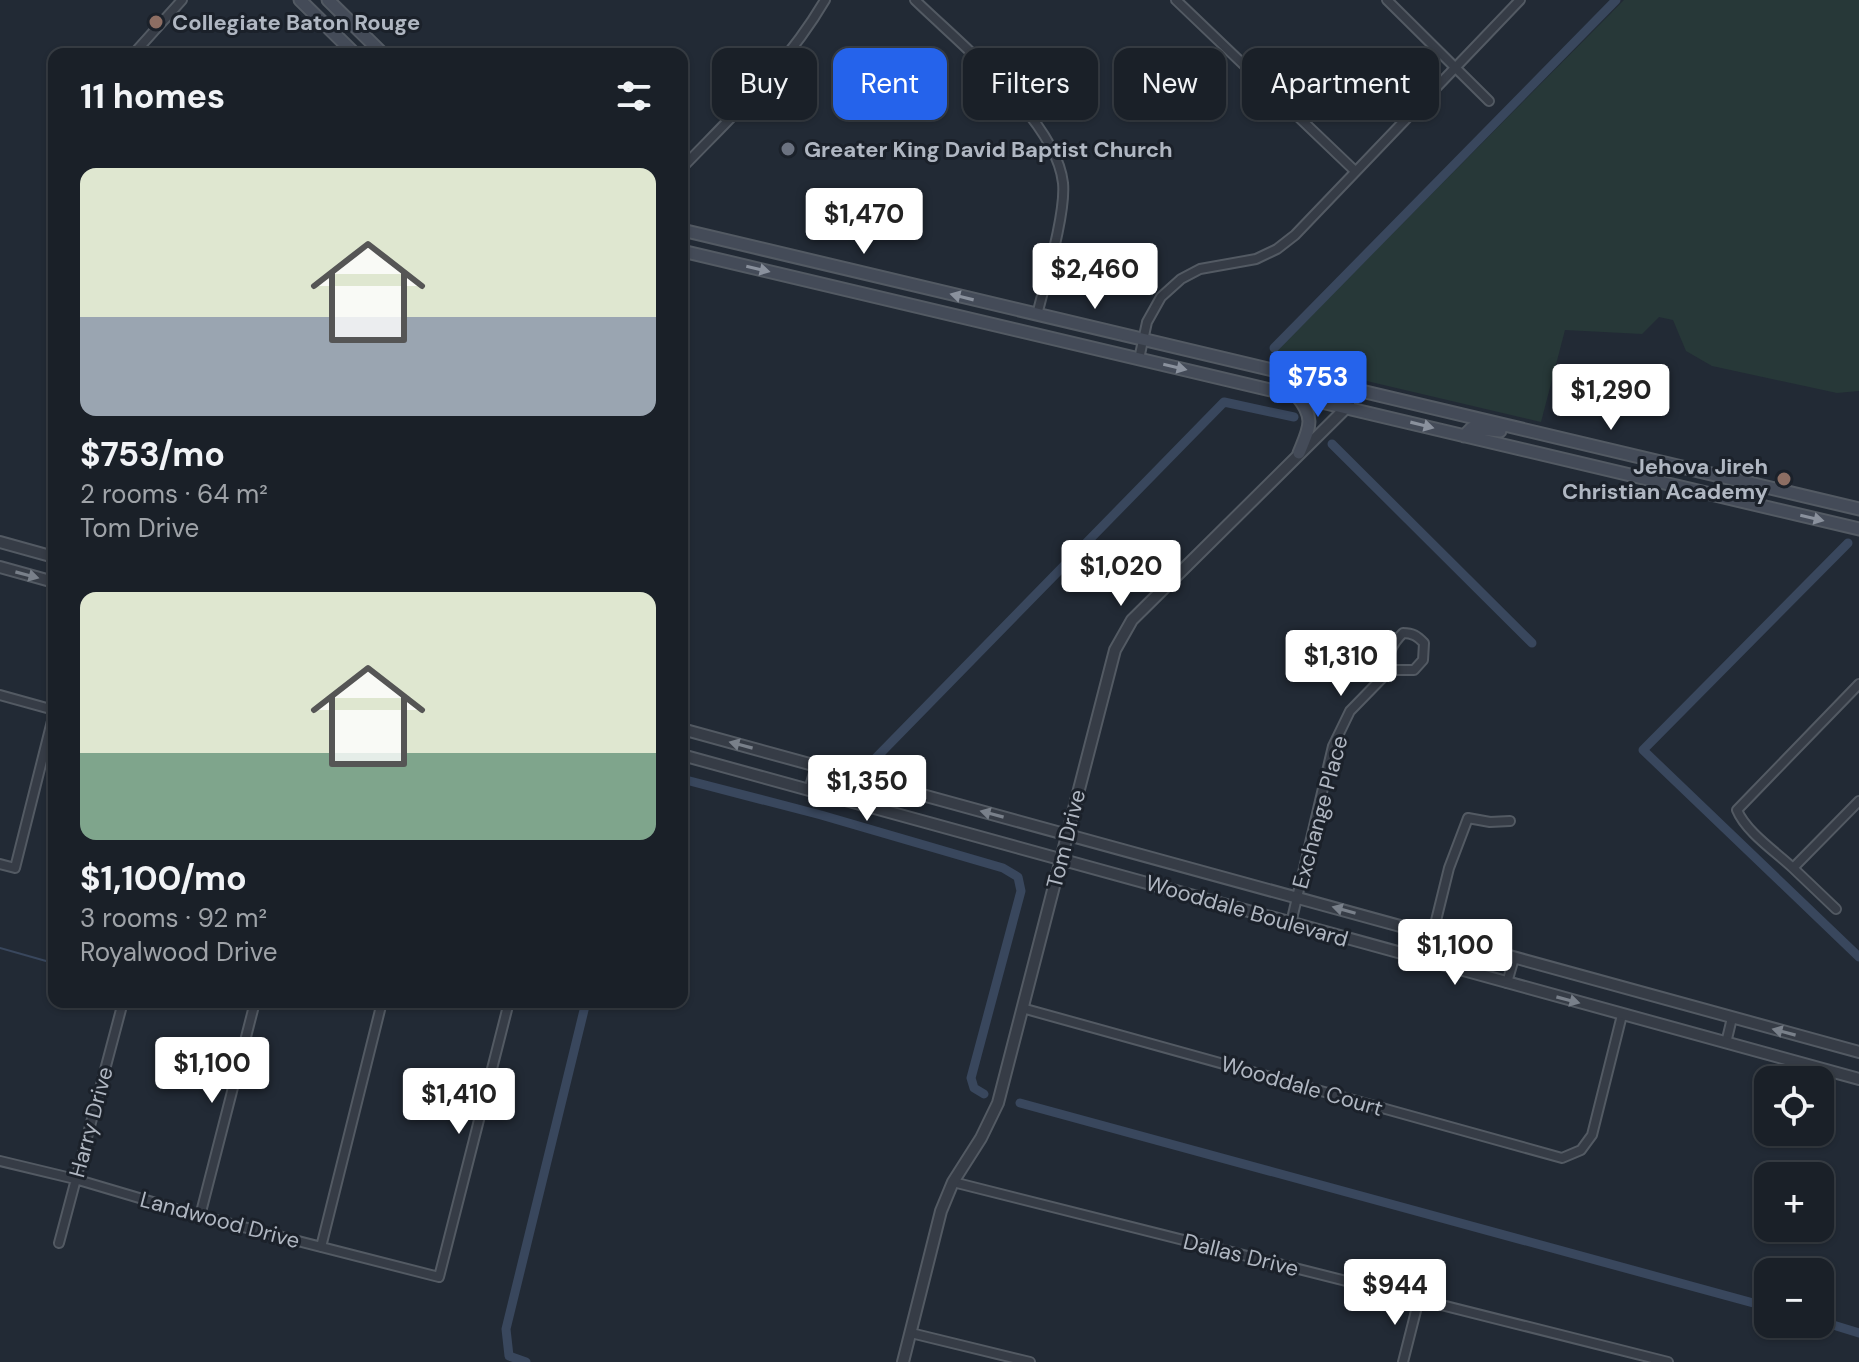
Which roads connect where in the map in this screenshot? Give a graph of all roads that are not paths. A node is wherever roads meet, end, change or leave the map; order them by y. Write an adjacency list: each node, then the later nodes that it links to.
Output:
1 (300, 0): 10 (main road)
2 (328, 0): 11 (main road)
3 (825, 0): 14 (street)
4 (915, 0): 20 (street)
5 (1176, 0): 15 (street)
6 (1387, 0): 12 (street)
7 (1520, 0): 12 (street)
8 (181, 1): 9 (street)
9 (139, 48)
10 (349, 48)
11 (377, 48)
12 (1455, 67): 13 (street); 15 (street)
13 (1489, 101)
14 (688, 162)
15 (1355, 171): 22 (street)
16 (688, 231): 18 (main road)
17 (688, 252): 19 (main road, one-way to 19)
18 (816, 262): 19 (main road); 20 (main road, one-way to 18)
19 (812, 281): 23 (main road)
20 (1037, 315): 21 (main road)
21 (1080, 325): 22 (main road); 23 (street)
22 (1143, 341): 24 (street); 25 (main road)
23 (1076, 344): 24 (main road)
24 (1139, 359): 26 (main road, one-way to 26)
25 (1354, 390): 27 (street, Tom Drive); 28 (main road)
26 (1297, 396): 27 (main road); 31 (main road)
27 (1347, 407): 29 (main road, one-way to 29); 31 (street, Tom Drive)
28 (1520, 428): 29 (main road); 30 (main road)
29 (1464, 436): 32 (main road)
30 (1561, 438): 32 (main road); 33 (main road)
31 (1299, 453): 52 (street, Tom Drive)
32 (1557, 458): 34 (main road)
33 (1752, 483): 34 (main road); 35 (main road)
34 (1699, 491): 36 (main road, one-way to 36)
35 (1859, 509)
36 (1859, 529)
37 (0, 542): 38 (street)
38 (48, 555)
39 (0, 567): 40 (street, one-way to 40)
40 (48, 580)
41 (1390, 670): 41 (street, Exchange Place); 56 (street, Exchange Place)
42 (1859, 684): 55 (street)
43 (0, 695): 44 (street)
44 (48, 710)
45 (688, 731): 48 (street, Wooddale Boulevard, one-way to 45)
46 (48, 736): 54 (street)
47 (688, 757): 49 (street, Wooddale Boulevard)
48 (816, 766): 49 (street); 52 (street, Wooddale Boulevard, one-way to 48)
49 (809, 790): 53 (street, Wooddale Boulevard)
50 (1859, 801): 55 (street)
51 (1510, 821): 59 (street)
52 (1067, 835): 53 (street, Tom Drive); 56 (street, Wooddale Boulevard)
53 (1061, 858): 58 (street, Wooddale Boulevard); 67 (street, Tom Drive)
54 (0, 864)
55 (1793, 868): 57 (street)
56 (1297, 897): 58 (street, Exchange Place); 59 (street, Wooddale Boulevard, one-way to 56)
57 (1836, 909)
58 (1291, 923): 61 (street, Wooddale Boulevard)
59 (1432, 935): 60 (street, Wooddale Boulevard); 61 (street)
60 (1514, 958): 62 (street); 69 (street, Wooddale Boulevard)
61 (1426, 961): 62 (street, Wooddale Boulevard)
62 (1507, 983): 68 (street, Wooddale Boulevard, one-way to 68)
63 (121, 1008): 74 (street, Harry Drive)
64 (253, 1008): 76 (street)
65 (381, 1008): 78 (street)
66 (507, 1008): 78 (street, Landwood Drive)
67 (1022, 1008): 68 (street, Wooddale Court); 75 (street, Tom Drive)
68 (1622, 1015): 70 (street, Wooddale Boulevard)
69 (1732, 1018): 70 (street); 71 (street, Wooddale Boulevard, one-way to 69)
70 (1726, 1043): 72 (street, Wooddale Boulevard)
71 (1859, 1052)
72 (1859, 1079)
73 (0, 1161): 74 (street, Landwood Drive)
74 (75, 1179): 76 (street, Landwood Drive); 77 (street, Harry Drive)
75 (953, 1182): 79 (street, Dallas Drive); 80 (street, Tom Drive)
76 (200, 1216): 78 (street, Landwood Drive)
77 (59, 1243)
78 (321, 1247)
79 (1419, 1299): 83 (street); 84 (street, Dallas Drive)
80 (911, 1333): 81 (street, Tom Drive); 82 (street)
81 (903, 1362)
82 (1030, 1362)
83 (1403, 1362)
84 (1668, 1362)

